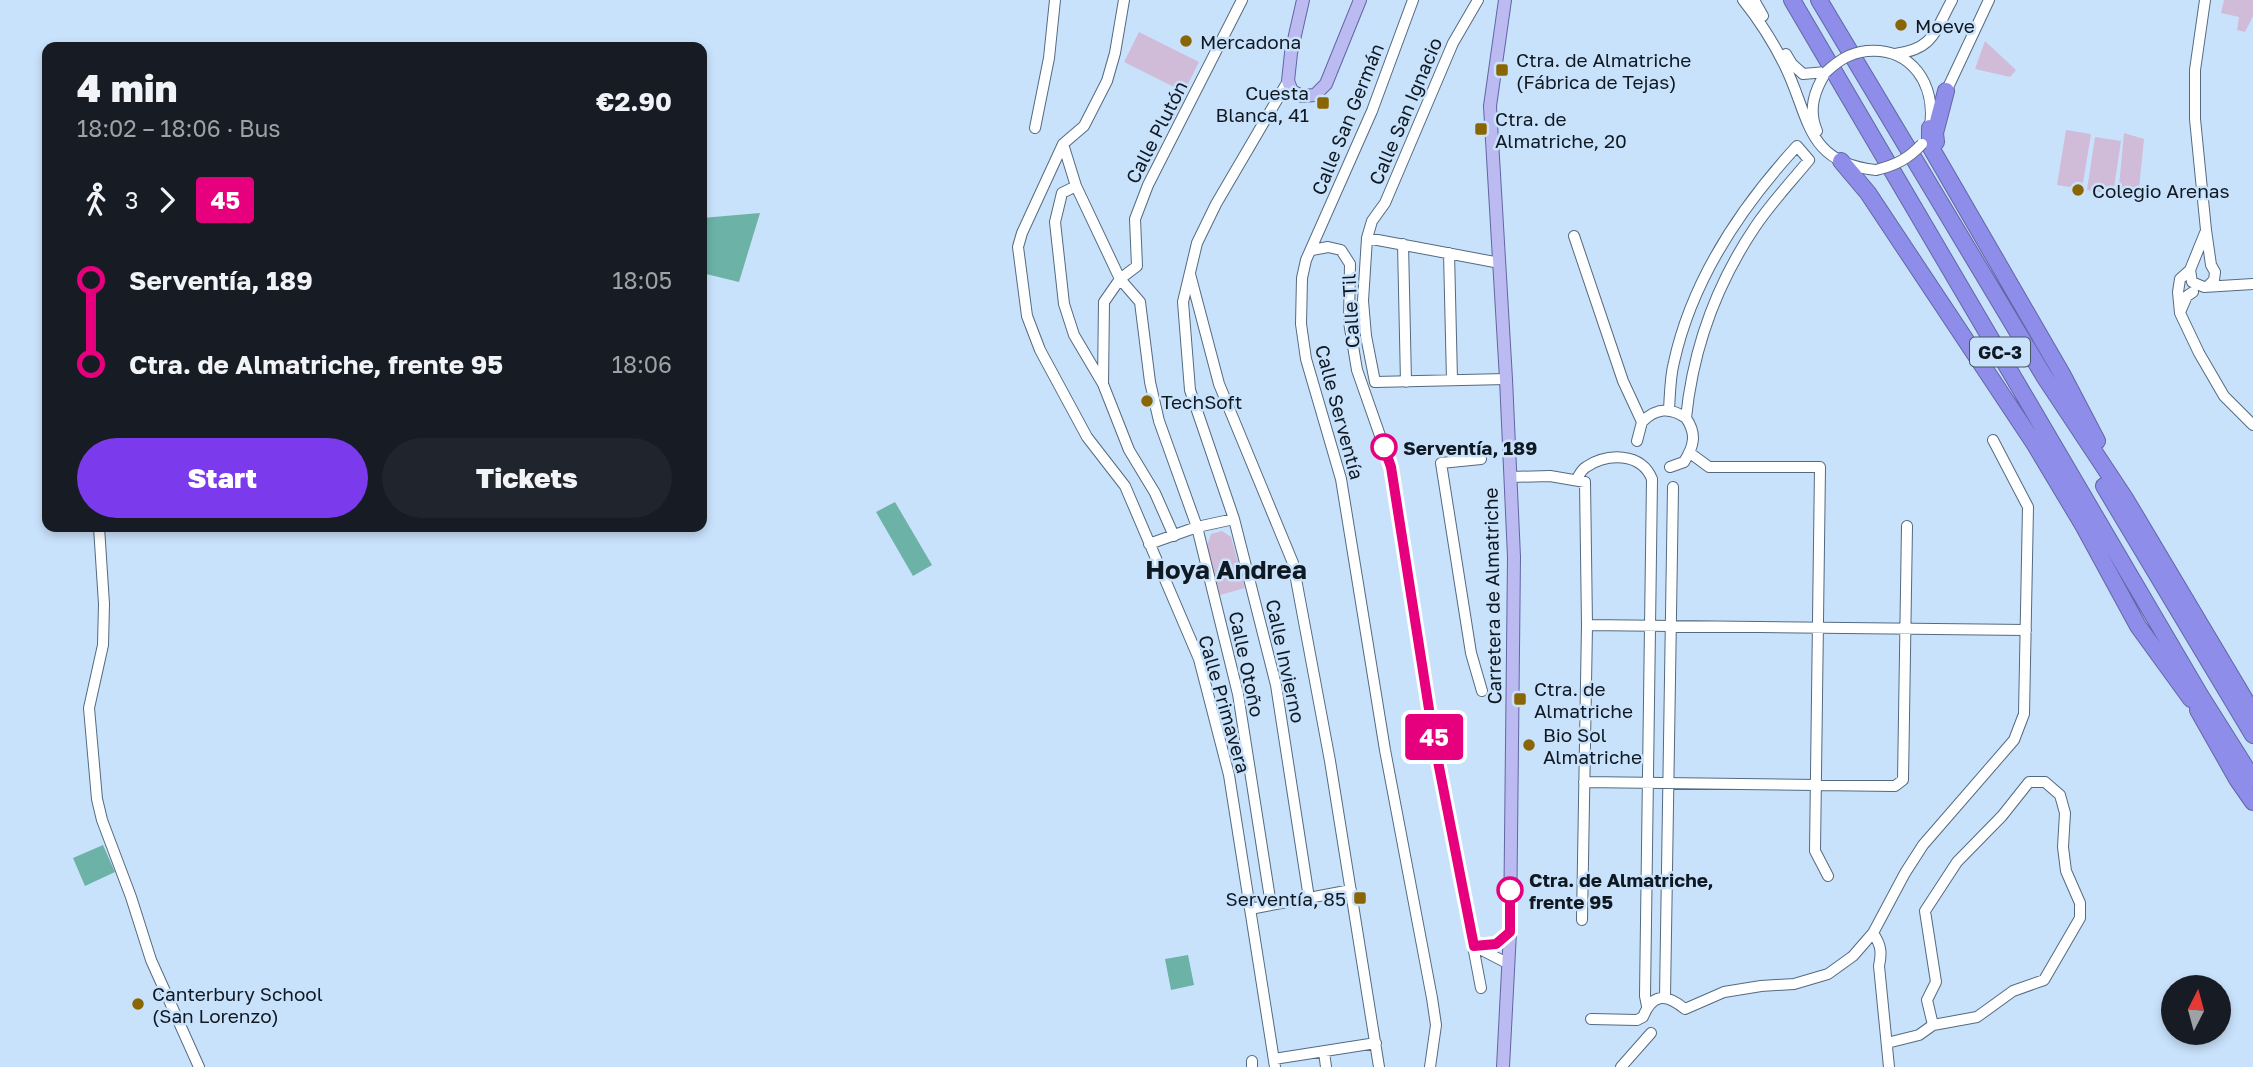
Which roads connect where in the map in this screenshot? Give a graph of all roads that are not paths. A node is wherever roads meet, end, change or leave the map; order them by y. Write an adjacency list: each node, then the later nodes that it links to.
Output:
1 (1055, 0): 22 (street)
2 (1124, 0): 24 (street)
3 (1241, 0): 38 (street, Calle Plutón)
4 (1303, 0): 19 (main road)
5 (1360, 0): 19 (main road)
6 (1413, 0): 32 (street, Calle San Germán)
7 (1478, 0): 30 (street, Calle San Ignacio)
8 (1505, 0): 34 (main road, Carretera de Almatriche)
9 (1743, 0): 25 (street)
10 (1754, 0): 18 (street)
11 (1781, 0): 20 (highway, GC-3)
12 (1792, 0): 20 (highway, GC-3)
13 (1819, 0): 44 (highway, GC-3)
14 (1952, 0): 17 (street)
15 (1989, 0): 21 (street)
16 (2205, 0): 28 (street)
17 (1895, 54): 18 (street, bridge); 23 (street)
18 (1821, 75): 25 (street)
19 (1288, 81): 37 (street)
20 (1844, 87): 68 (highway, GC-3)
21 (1946, 91): 23 (street); 26 (highway)
22 (1035, 128)
23 (1930, 128): 25 (street, bridge); 26 (highway)
24 (1063, 144): 27 (street, Calle Otoño); 67 (street, Calle Primavera)
25 (1837, 158): 76 (highway)
26 (1937, 159): 61 (highway)
27 (1076, 186): 38 (street, Calle Otoño); 48 (street)
28 (2206, 230): 35 (street); 36 (street)
29 (1574, 236): 51 (street)
30 (1367, 237): 31 (street); 47 (street, Calle Til)
31 (1403, 244): 33 (street); 47 (street)
32 (1312, 250): 93 (street, Calle Serventía); 108 (street, Calle Serventía)
33 (1449, 253): 34 (street); 46 (street)
34 (1500, 263): 45 (main road, Carretera de Almatriche)
35 (2192, 268): 36 (street); 41 (street); 42 (street)
36 (2213, 268): 40 (street); 41 (street)
37 (1190, 271): 62 (street, Calle Invierno); 86 (street)
38 (1120, 279): 48 (street); 64 (street, Calle Otoño)
39 (2253, 284): 40 (street)
40 (2240, 285): 41 (street)
41 (2202, 288): 42 (street); 43 (street)
42 (2178, 292): 43 (street)
43 (2180, 313): 52 (street)
44 (2044, 376): 61 (highway); 78 (highway, GC-3)
45 (1506, 379): 46 (street); 58 (main road, Carretera de Almatriche)
46 (1452, 380): 47 (street)
47 (1406, 382)
48 (1103, 384): 66 (street)
49 (1669, 410): 50 (street); 50 (street); 51 (street)
50 (1686, 418): 55 (street)
51 (1642, 422): 54 (street)
52 (2253, 425)
53 (1993, 440): 74 (street)
54 (1637, 441)
55 (1690, 453): 57 (street); 72 (street)
56 (1482, 459): 75 (street)
57 (1670, 467)
58 (1510, 477): 59 (street); 91 (main road, Carretera de Almatriche)
59 (1576, 480): 69 (street); 70 (street)
60 (1673, 487): 71 (street)
61 (2126, 500): 77 (highway)
62 (1234, 519): 64 (street); 87 (street, Calle Invierno)
63 (1907, 526): 73 (street)
64 (1197, 527): 66 (street); 88 (street, Calle Otoño)
65 (99, 532): 105 (street)
66 (1174, 536): 67 (street)
67 (1149, 544): 89 (street, Calle Primavera)
68 (2155, 619): 76 (highway, GC-3); 79 (highway)
69 (1587, 625): 70 (street); 80 (street)
70 (1649, 626): 71 (street); 81 (street)
71 (1670, 626): 72 (street); 82 (street)
72 (1818, 627): 73 (street); 83 (street)
73 (1906, 629): 74 (street); 83 (street)
74 (2026, 630): 92 (street)
75 (1482, 691)
76 (2191, 699): 84 (highway, GC-3)
77 (2253, 713)
78 (2253, 735)
79 (2253, 779)
80 (1584, 782): 81 (street); 90 (street)
81 (1648, 784): 82 (street); 97 (street)
82 (1669, 784): 83 (street); 96 (street)
83 (1816, 784): 85 (street)
84 (2253, 802)
85 (1828, 876)
86 (1352, 890): 87 (street); 101 (street)
87 (1309, 898): 88 (street)
88 (1271, 905): 89 (street)
89 (1250, 909): 104 (street, Calle Primavera)
90 (1582, 920)
91 (1510, 932): 93 (street); 94 (main road, Carretera de Almatriche)
92 (1873, 933): 96 (street); 102 (street)
93 (1474, 946): 94 (street); 95 (street, Calle Serventía)
94 (1508, 964): 109 (main road, Carretera de Almatriche)
95 (1481, 988)
96 (1665, 998): 97 (street)
97 (1647, 1006): 98 (street)
98 (1591, 1019)
99 (1933, 1025): 99 (street); 102 (street)
100 (1651, 1033): 110 (street)
101 (1376, 1042): 103 (street); 107 (street)
102 (1887, 1043): 111 (street)
103 (1324, 1052): 104 (street); 106 (street)
104 (1274, 1063)
105 (199, 1067)
106 (1326, 1067)
107 (1379, 1067)
108 (1430, 1067)
109 (1503, 1067)
110 (1621, 1067)
111 (1889, 1067)

